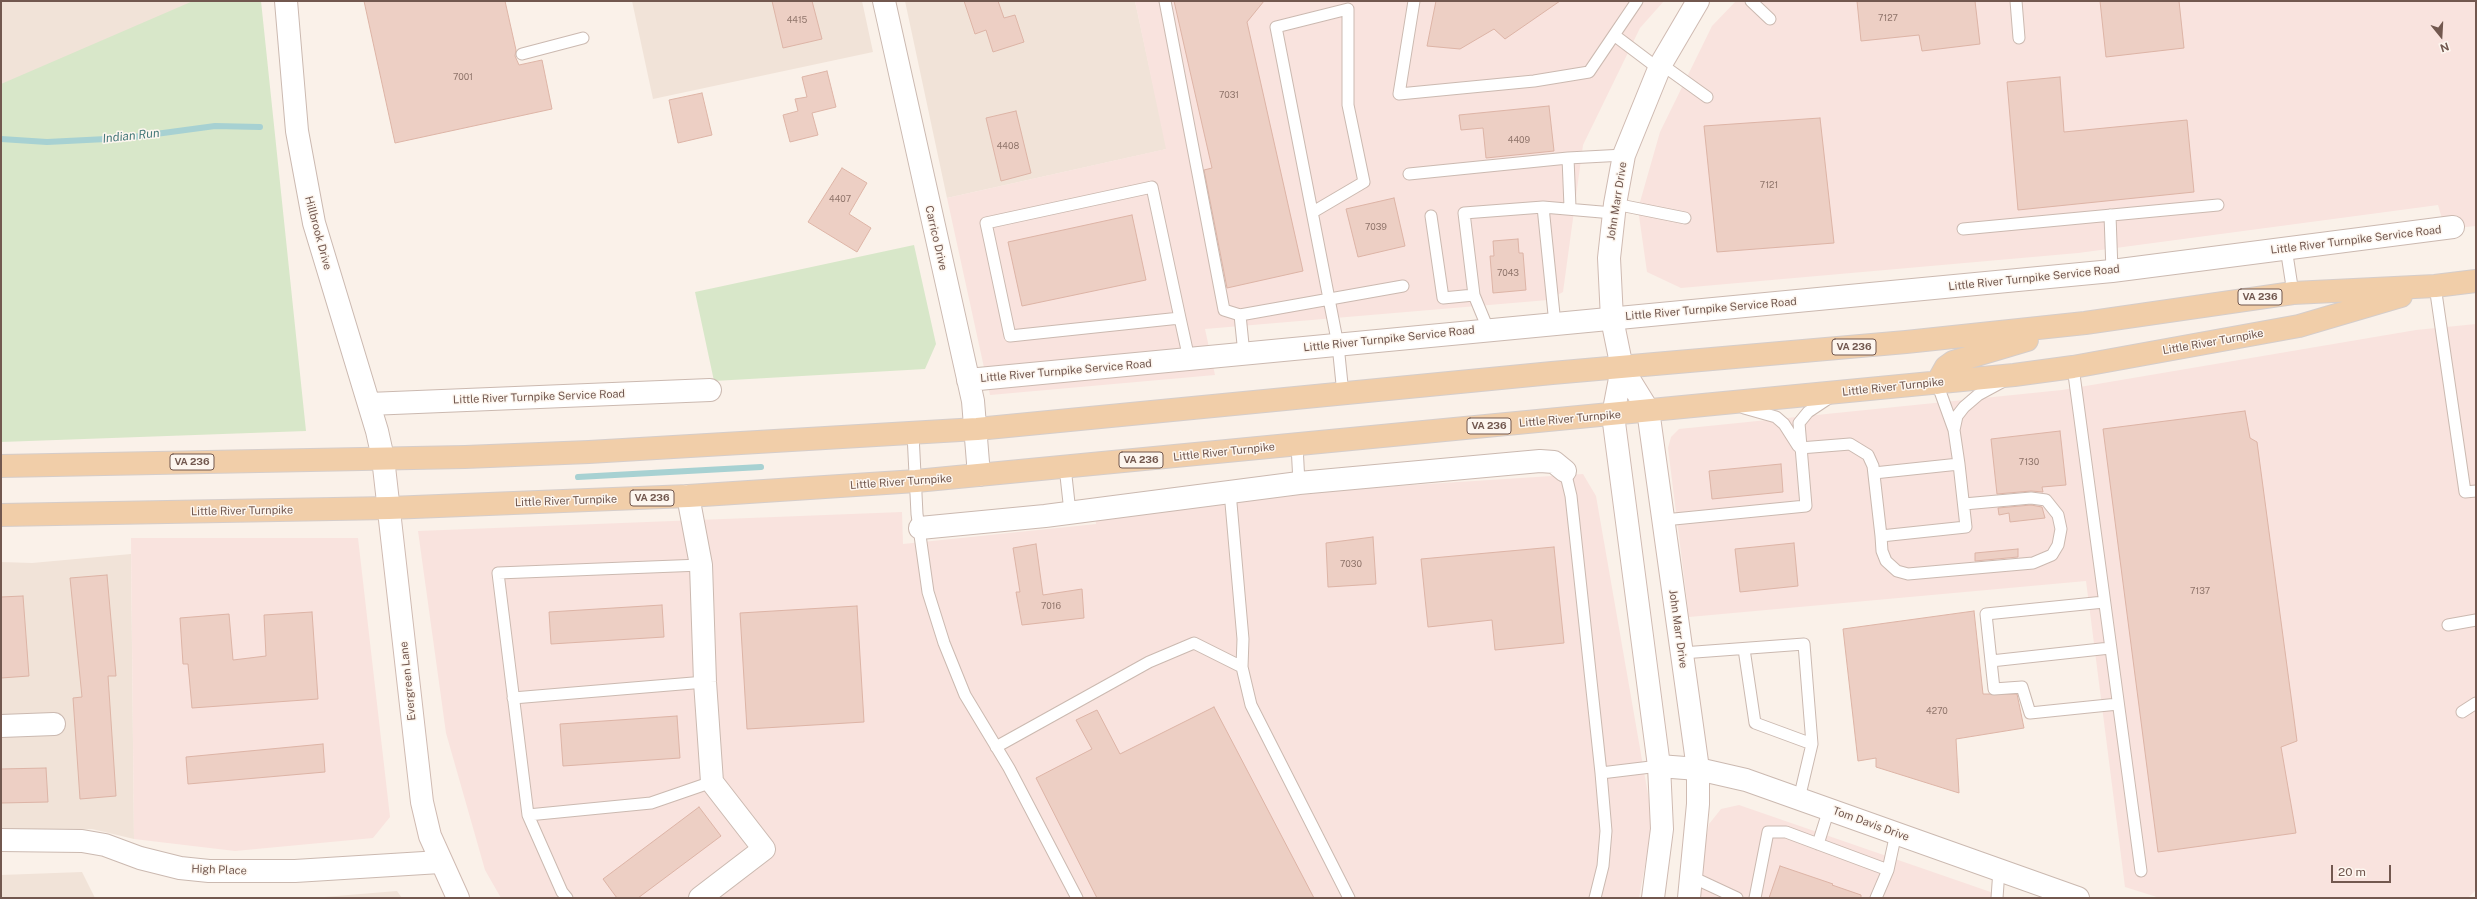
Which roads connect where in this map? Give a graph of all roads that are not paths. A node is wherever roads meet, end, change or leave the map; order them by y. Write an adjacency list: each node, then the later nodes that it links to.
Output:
1 (286, 1): 55 (street, Hillbrook Drive)
2 (884, 1): 49 (street, Carrico Drive)
3 (1165, 1): 37 (lane)
4 (1414, 1): 10 (lane)
5 (1637, 1): 10 (lane)
6 (1698, 1): 14 (street, John Marr Drive)
7 (1751, 1): 9 (lane)
8 (2016, 1): 12 (lane)
9 (1770, 19)
10 (1614, 35): 14 (lane)
11 (583, 38): 13 (lane)
12 (2019, 38)
13 (522, 54)
14 (1660, 66): 15 (lane); 16 (street, John Marr Drive)
15 (1708, 97)
16 (1624, 155): 17 (lane); 22 (street, John Marr Drive)
17 (1568, 158): 18 (lane); 21 (lane)
18 (1409, 174)
19 (2218, 205): 24 (lane)
20 (1543, 207): 21 (lane); 35 (lane); 41 (lane)
21 (1570, 208): 22 (lane)
22 (1614, 208): 26 (lane); 39 (street, John Marr Drive)
23 (1312, 212): 23 (lane); 36 (lane)
24 (2110, 215): 28 (lane); 30 (lane)
25 (1431, 216): 35 (lane)
26 (1685, 218)
27 (2453, 227): 29 (street, Little River Turnpike Service Road)
28 (1963, 229)
29 (2286, 248): 30 (street, Little River Turnpike Service Road); 34 (lane)
30 (2112, 271): 39 (street, Little River Turnpike Service Road)
31 (2476, 281): 33 (main road, Little River Turnpike / VA 236)
32 (1403, 286): 36 (lane)
33 (2435, 286): 34 (main road, Little River Turnpike / VA 236); 46 (main road, Little River Turnpike / VA 236); 72 (lane)
34 (2293, 292): 40 (main road, Little River Turnpike / VA 236)
35 (1474, 295): 42 (lane)
36 (1329, 300): 37 (lane); 43 (lane)
37 (1240, 315): 44 (lane)
38 (1180, 318): 38 (lane); 45 (lane)
39 (1612, 319): 41 (street, Little River Turnpike Service Road); 47 (street, John Marr Drive)
40 (2085, 323): 47 (main road, Little River Turnpike / VA 236); 50 (main road)
41 (1555, 324): 42 (street, Little River Turnpike Service Road)
42 (1488, 329): 43 (street, Little River Turnpike Service Road)
43 (1338, 345): 44 (street, Little River Turnpike Service Road); 53 (lane)
44 (1244, 354): 45 (street, Little River Turnpike Service Road)
45 (1189, 359): 49 (street, Little River Turnpike Service Road)
46 (2073, 367): 48 (main road, Little River Turnpike / VA 236); 83 (lane)
47 (1622, 368): 53 (main road, Little River Turnpike / VA 236); 56 (street, John Marr Drive); 57 (street, John Marr Drive)
48 (2014, 375): 50 (main road, Little River Turnpike / VA 236); 59 (lane)
49 (968, 380): 58 (street, Carrico Drive)
50 (1937, 383): 52 (main road, Little River Turnpike / VA 236); 59 (lane)
51 (710, 390): 55 (street, Little River Turnpike Service Road)
52 (1838, 393): 54 (main road, Little River Turnpike / VA 236); 62 (lane)
53 (1343, 394): 58 (main road, Little River Turnpike / VA 236)
54 (1724, 403): 56 (main road, Little River Turnpike / VA 236); 62 (lane)
55 (369, 404): 63 (street, Hillbrook Drive)
56 (1648, 410): 57 (main road, Little River Turnpike / VA 236); 79 (street, John Marr Drive)
57 (1613, 415): 61 (main road, Little River Turnpike / VA 236); 100 (street, John Marr Drive)
58 (977, 429): 60 (main road, Little River Turnpike / VA 236); 69 (street, Carrico Drive)
59 (1954, 430): 64 (lane)
60 (913, 434): 63 (main road, Little River Turnpike / VA 236); 70 (lane)
61 (1297, 445): 66 (main road, Little River Turnpike / VA 236); 71 (lane)
62 (1800, 448): 68 (lane); 79 (lane)
63 (383, 458): 65 (main road, Little River Turnpike / VA 236); 76 (street, Evergreen Lane)
64 (1959, 464): 68 (lane); 75 (lane)
65 (1, 466)
66 (1065, 467): 69 (main road, Little River Turnpike / VA 236); 77 (lane)
67 (1565, 471): 71 (street); 102 (lane)
68 (1874, 473): 81 (lane)
69 (980, 475): 70 (main road, Little River Turnpike / VA 236)
70 (916, 482): 74 (main road, Little River Turnpike / VA 236); 80 (lane)
71 (1299, 483): 73 (street)
72 (2476, 491)
73 (1230, 492): 77 (street); 90 (lane)
74 (688, 496): 76 (main road, Little River Turnpike / VA 236); 82 (street)
75 (1964, 504): 81 (lane); 81 (lane)
76 (389, 508): 78 (main road, Little River Turnpike / VA 236); 110 (street, Evergreen Lane)
77 (1070, 512): 80 (street)
78 (1, 515)
79 (1664, 520): 88 (street, John Marr Drive)
80 (920, 528): 99 (lane)
81 (1881, 536)
82 (701, 565): 91 (street); 92 (lane)
83 (2104, 602): 86 (lane); 89 (lane)
84 (2476, 620): 85 (lane)
85 (2448, 625)
86 (2110, 648): 89 (lane); 94 (lane)
87 (1744, 649): 88 (lane); 98 (lane); 98 (lane)
88 (1682, 653): 101 (street, John Marr Drive)
89 (1992, 661): 94 (lane)
90 (1242, 668): 99 (lane); 119 (lane)
91 (705, 682): 92 (lane); 103 (street)
92 (513, 698): 106 (lane)
93 (2476, 703): 95 (lane)
94 (2118, 704): 113 (lane)
95 (2462, 712)
96 (54, 724): 97 (street)
97 (1, 726)
98 (1812, 744): 104 (lane)
99 (996, 747): 118 (lane)
100 (1659, 766): 101 (street, Tom Davis Drive); 102 (lane); 121 (street, John Marr Drive)
101 (1698, 769): 104 (street, Tom Davis Drive); 114 (street, John Marr Drive)
102 (1601, 773): 120 (lane)
103 (712, 782): 106 (lane); 117 (street)
104 (1799, 799): 105 (street, Tom Davis Drive)
105 (1829, 809): 107 (street, Tom Davis Drive); 109 (lane)
106 (528, 815): 116 (lane)
107 (1896, 834): 111 (lane); 112 (street, Tom Davis Drive)
108 (1, 840): 110 (street, High Place)
109 (1818, 844): 111 (lane); 123 (lane)
110 (440, 862): 115 (street, Evergreen Lane)
111 (1888, 870): 124 (lane)
112 (1999, 870): 125 (lane); 126 (street, Tom Davis Drive)
113 (2141, 871)
114 (1690, 888): 122 (lane)
115 (458, 898)
116 (567, 898)
117 (700, 898)
118 (1077, 898)
119 (1349, 898)
120 (1595, 898)
121 (1653, 898)
122 (1737, 898)
123 (1755, 898)
124 (1876, 898)
125 (1997, 898)
126 (2078, 898)

